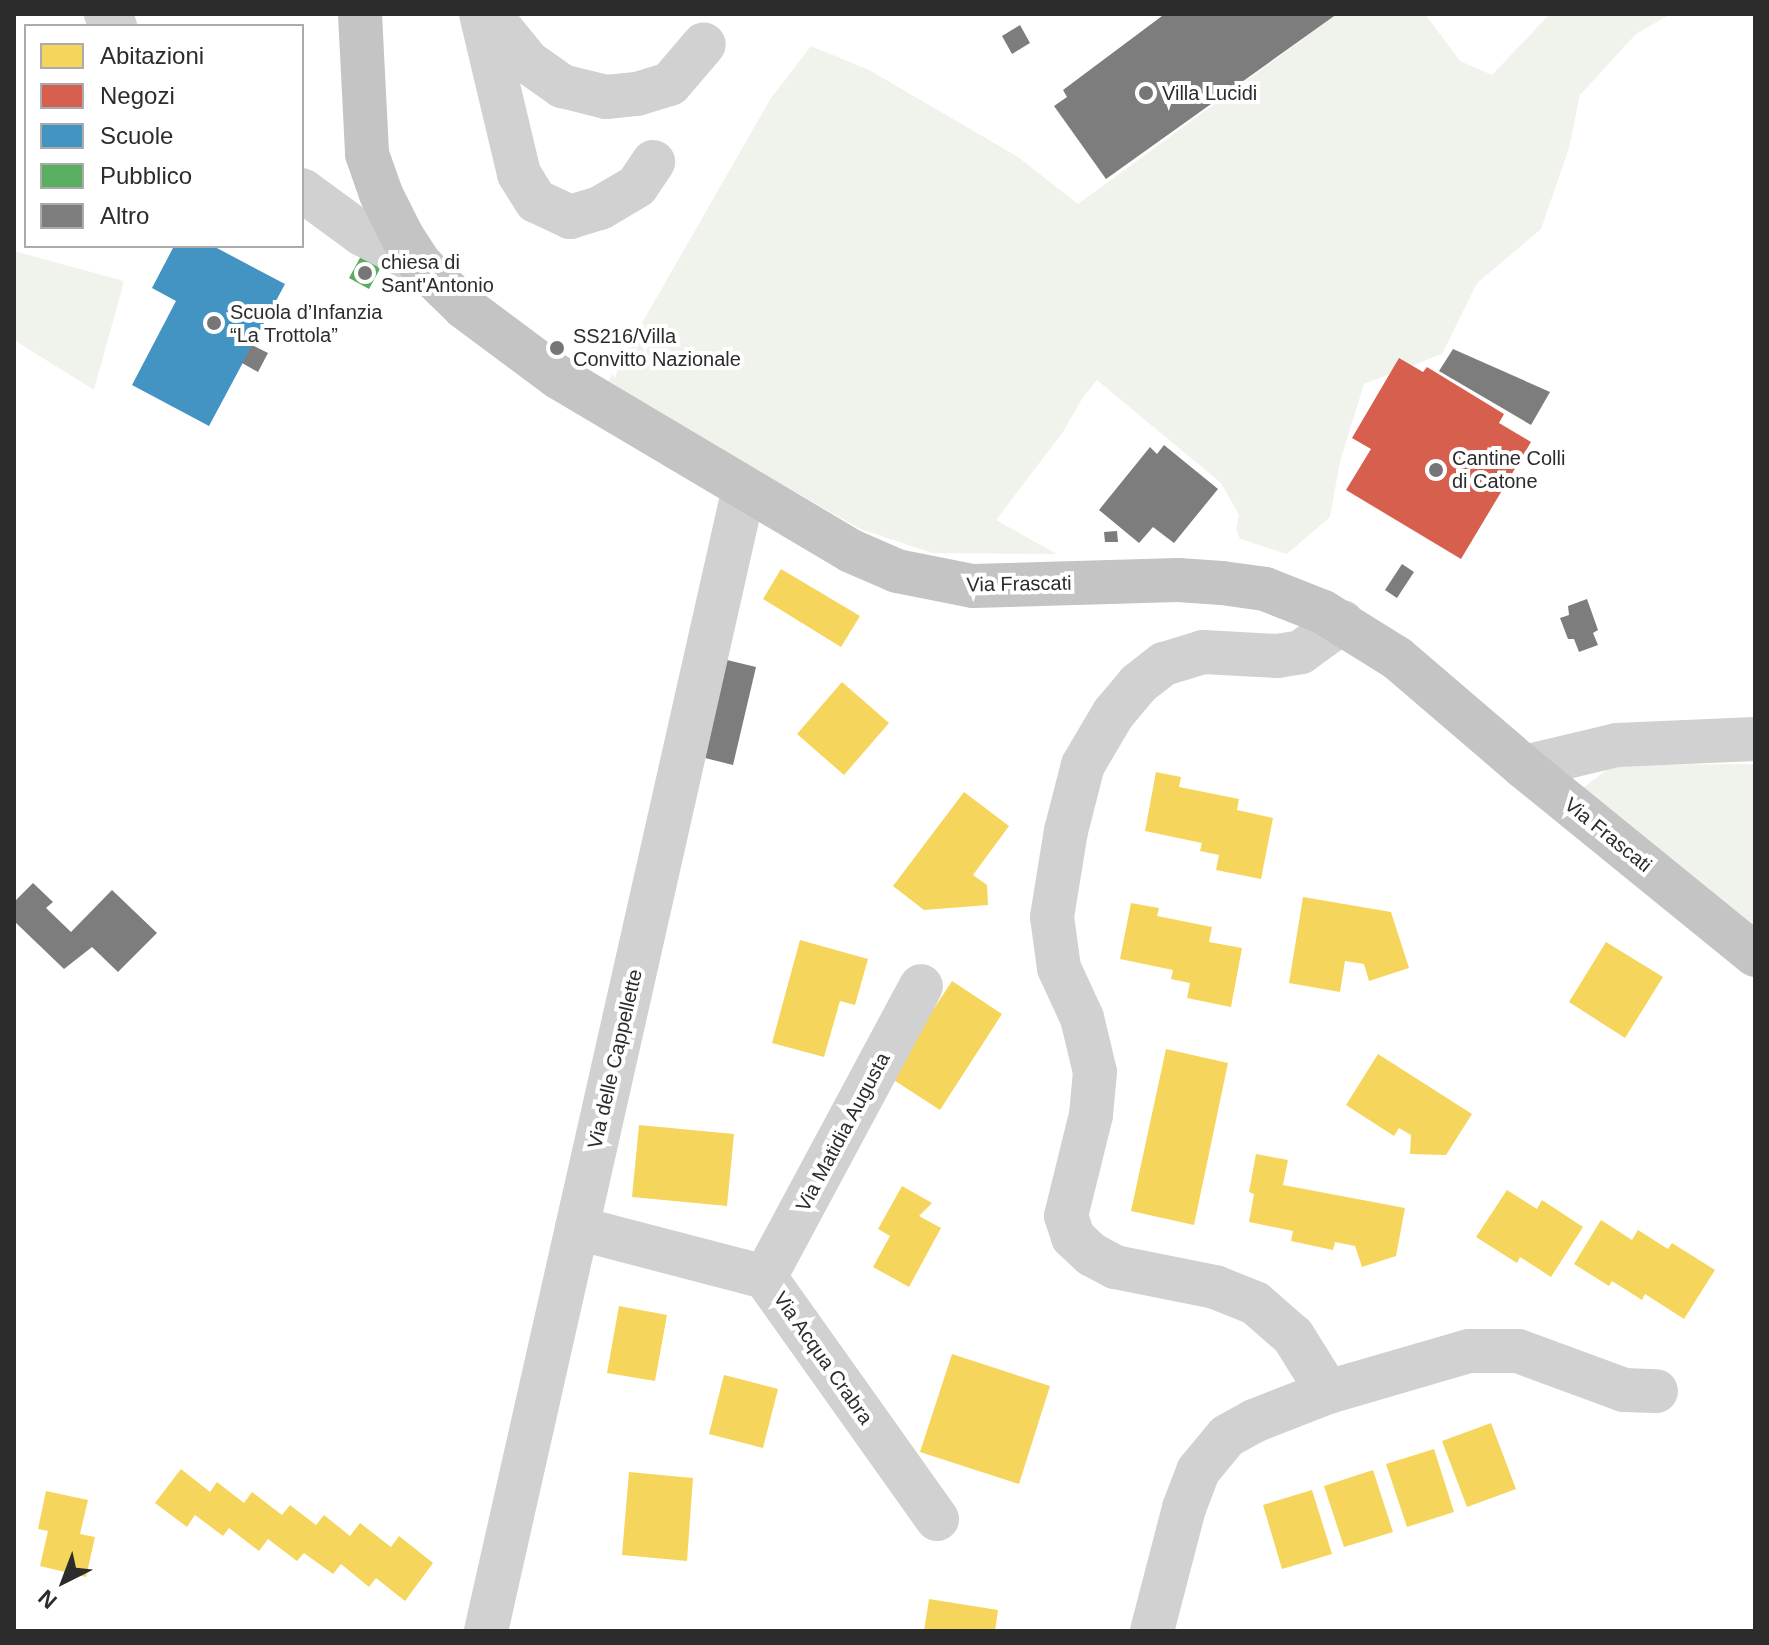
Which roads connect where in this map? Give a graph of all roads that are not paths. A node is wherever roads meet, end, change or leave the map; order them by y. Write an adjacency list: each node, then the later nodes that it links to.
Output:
1 (360, 14): 7 (main road, Via Frascati)
2 (481, 14): 5 (street)
3 (489, 14): 4 (street)
4 (704, 44)
5 (653, 162)
6 (304, 191): 7 (street)
7 (420, 264): 8 (main road, Via Frascati)
8 (744, 488): 9 (main road, Via Frascati); 14 (street, Via delle Cappellette)
9 (1342, 622): 11 (main road, Via Frascati); 17 (street)
10 (1755, 739): 11 (street)
11 (1524, 767): 12 (main road, Via Frascati)
12 (1755, 955)
13 (921, 986): 15 (street, Via Matidia Augusta)
14 (577, 1228): 15 (street, Via Acqua Crabra); 19 (street, Via delle Cappellette)
15 (765, 1277): 18 (street, Via Acqua Crabra)
16 (1656, 1391): 17 (street)
17 (1328, 1392): 20 (street)
18 (937, 1519)
19 (486, 1631)
20 (1152, 1631)

